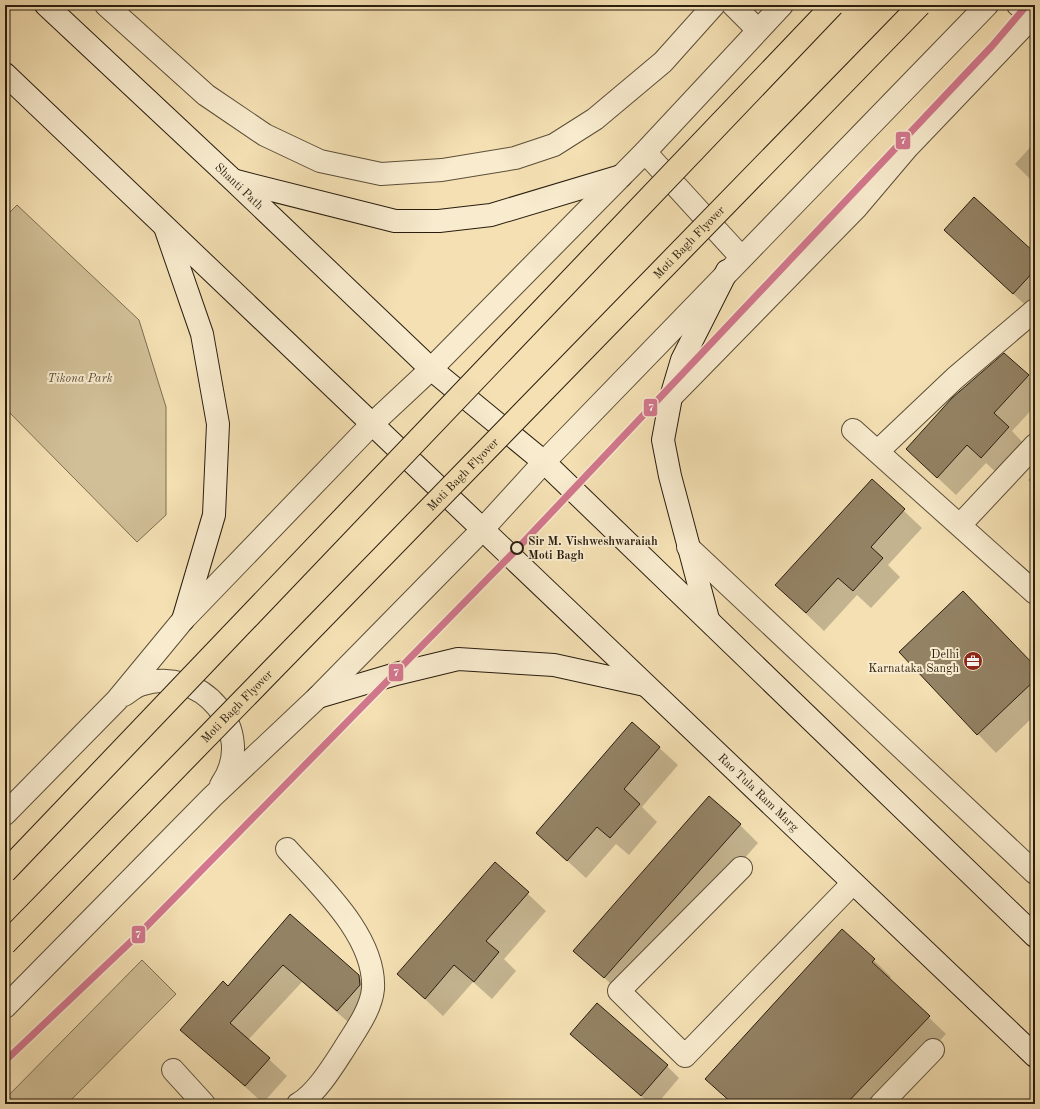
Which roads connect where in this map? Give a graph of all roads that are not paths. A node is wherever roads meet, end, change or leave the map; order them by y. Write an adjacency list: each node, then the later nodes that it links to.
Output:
1 (46, 5): 14 (street, Shanti Path)
2 (106, 5): 3 (street)
3 (714, 5)
4 (733, 5): 10 (street)
5 (782, 5): 10 (street)
6 (833, 5): 38 (main road, bridge)
7 (920, 5): 42 (main road, Moti Bagh Flyover, bridge)
8 (987, 5): 16 (street)
9 (1029, 12): 19 (street)
10 (758, 30): 12 (street)
11 (5, 74): 15 (street)
12 (645, 152): 13 (street); 16 (street)
13 (621, 176): 14 (street); 18 (street)
14 (234, 181): 18 (street, Shanti Path)
15 (164, 223): 20 (street); 29 (street)
16 (734, 264): 19 (street); 24 (street)
17 (1035, 310): 23 (street)
18 (431, 369): 20 (street); 24 (street, Shanti Path)
19 (671, 397): 27 (street)
20 (371, 425): 26 (street, Rao Tula Ram Marg); 29 (street)
21 (854, 430): 23 (street)
22 (1035, 445): 25 (street)
23 (878, 452): 25 (street)
24 (544, 462): 26 (street); 30 (street)
25 (960, 525): 28 (street)
26 (482, 530): 31 (street, Rao Tula Ram Marg); 32 (street)
27 (688, 547): 30 (street); 39 (street)
28 (1035, 592)
29 (183, 620): 33 (street)
30 (708, 621): 41 (street)
31 (645, 685): 32 (street); 40 (street, Rao Tula Ram Marg)
32 (318, 697): 34 (street)
33 (117, 700): 34 (street); 35 (street)
34 (212, 797): 43 (street)
35 (5, 814)
36 (287, 849): 48 (street)
37 (741, 868): 40 (street)
38 (5, 872)
39 (1035, 873)
40 (853, 883): 45 (street, Rao Tula Ram Marg)
41 (1035, 936)
42 (5, 944)
43 (5, 1007)
44 (933, 1050): 49 (street)
45 (1035, 1056)
46 (173, 1070): 47 (street)
47 (204, 1104)
48 (298, 1104)
49 (881, 1104)

